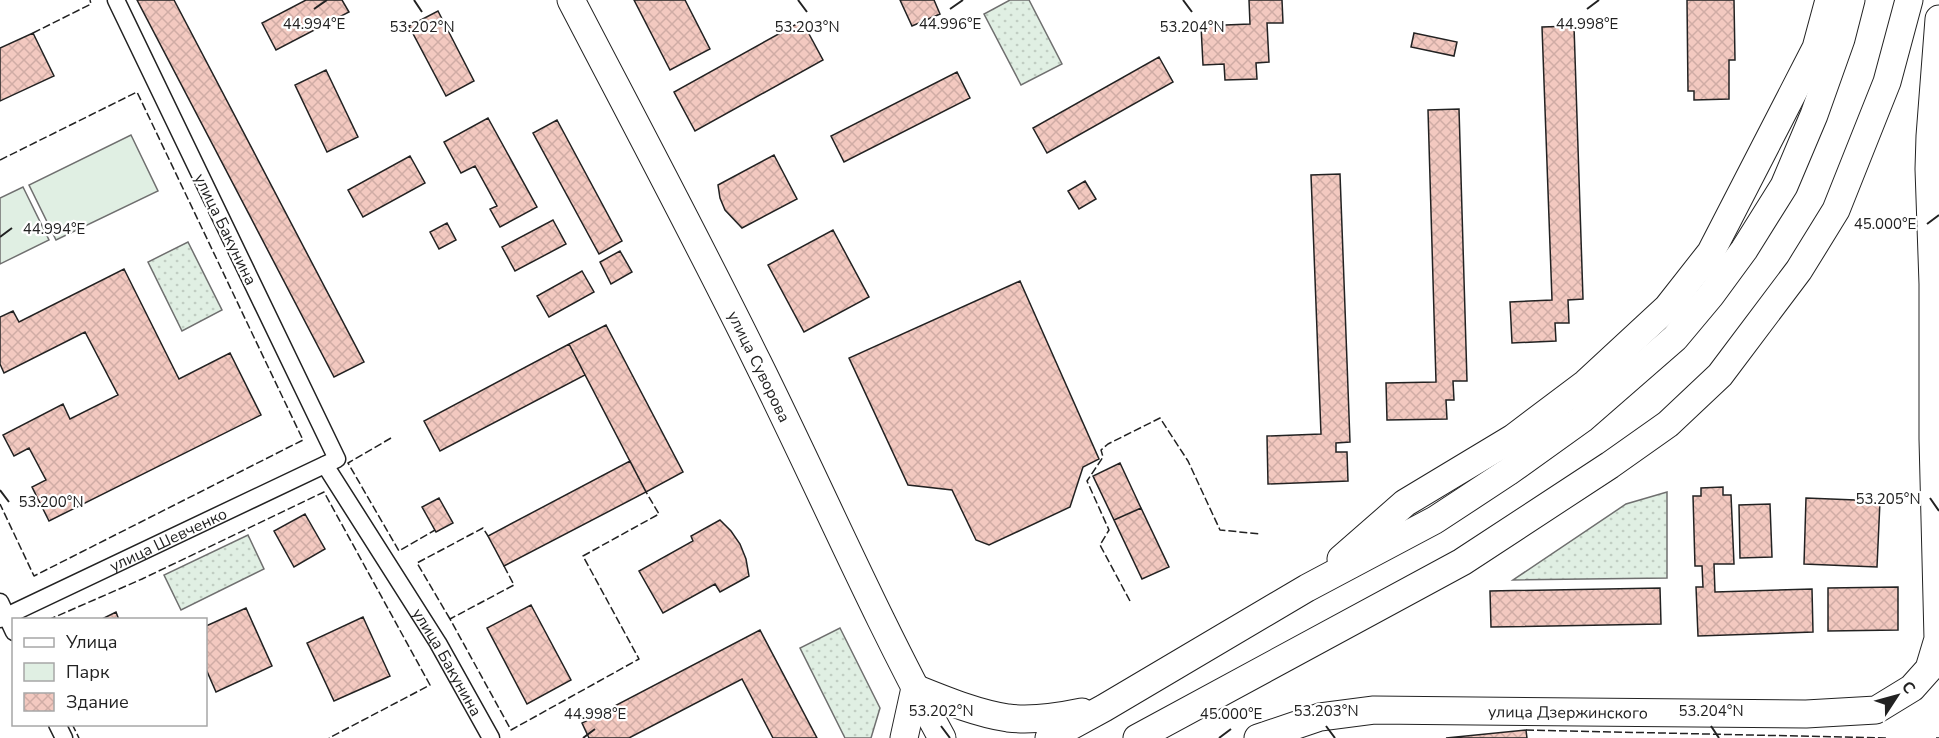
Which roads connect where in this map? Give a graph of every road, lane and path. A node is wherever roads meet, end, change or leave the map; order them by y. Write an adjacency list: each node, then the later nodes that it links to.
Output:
1 (116, 0): 7 (street, улица Бакунина)
2 (571, 0): 11 (main road, улица Суворова)
3 (1829, 0): 8 (main road)
4 (1851, 0): 8 (main road)
5 (1909, 0): 12 (main road)
6 (1939, 19): 20 (main road, улица Дзержинского)
7 (331, 462): 9 (street, улица Шевченко); 14 (street, улица Бакунина)
8 (1307, 588): 13 (main road)
9 (2, 612): 10 (street)
10 (12, 629)
11 (915, 688): 13 (main road); 15 (main road); 16 (main road, улица Суворова)
12 (1196, 706): 18 (main road); 19 (main road)
13 (1104, 708): 17 (main road)
14 (491, 738)
15 (904, 738)
16 (942, 738)
17 (1049, 738)
18 (1137, 738)
19 (1163, 738)
20 (1258, 738)

